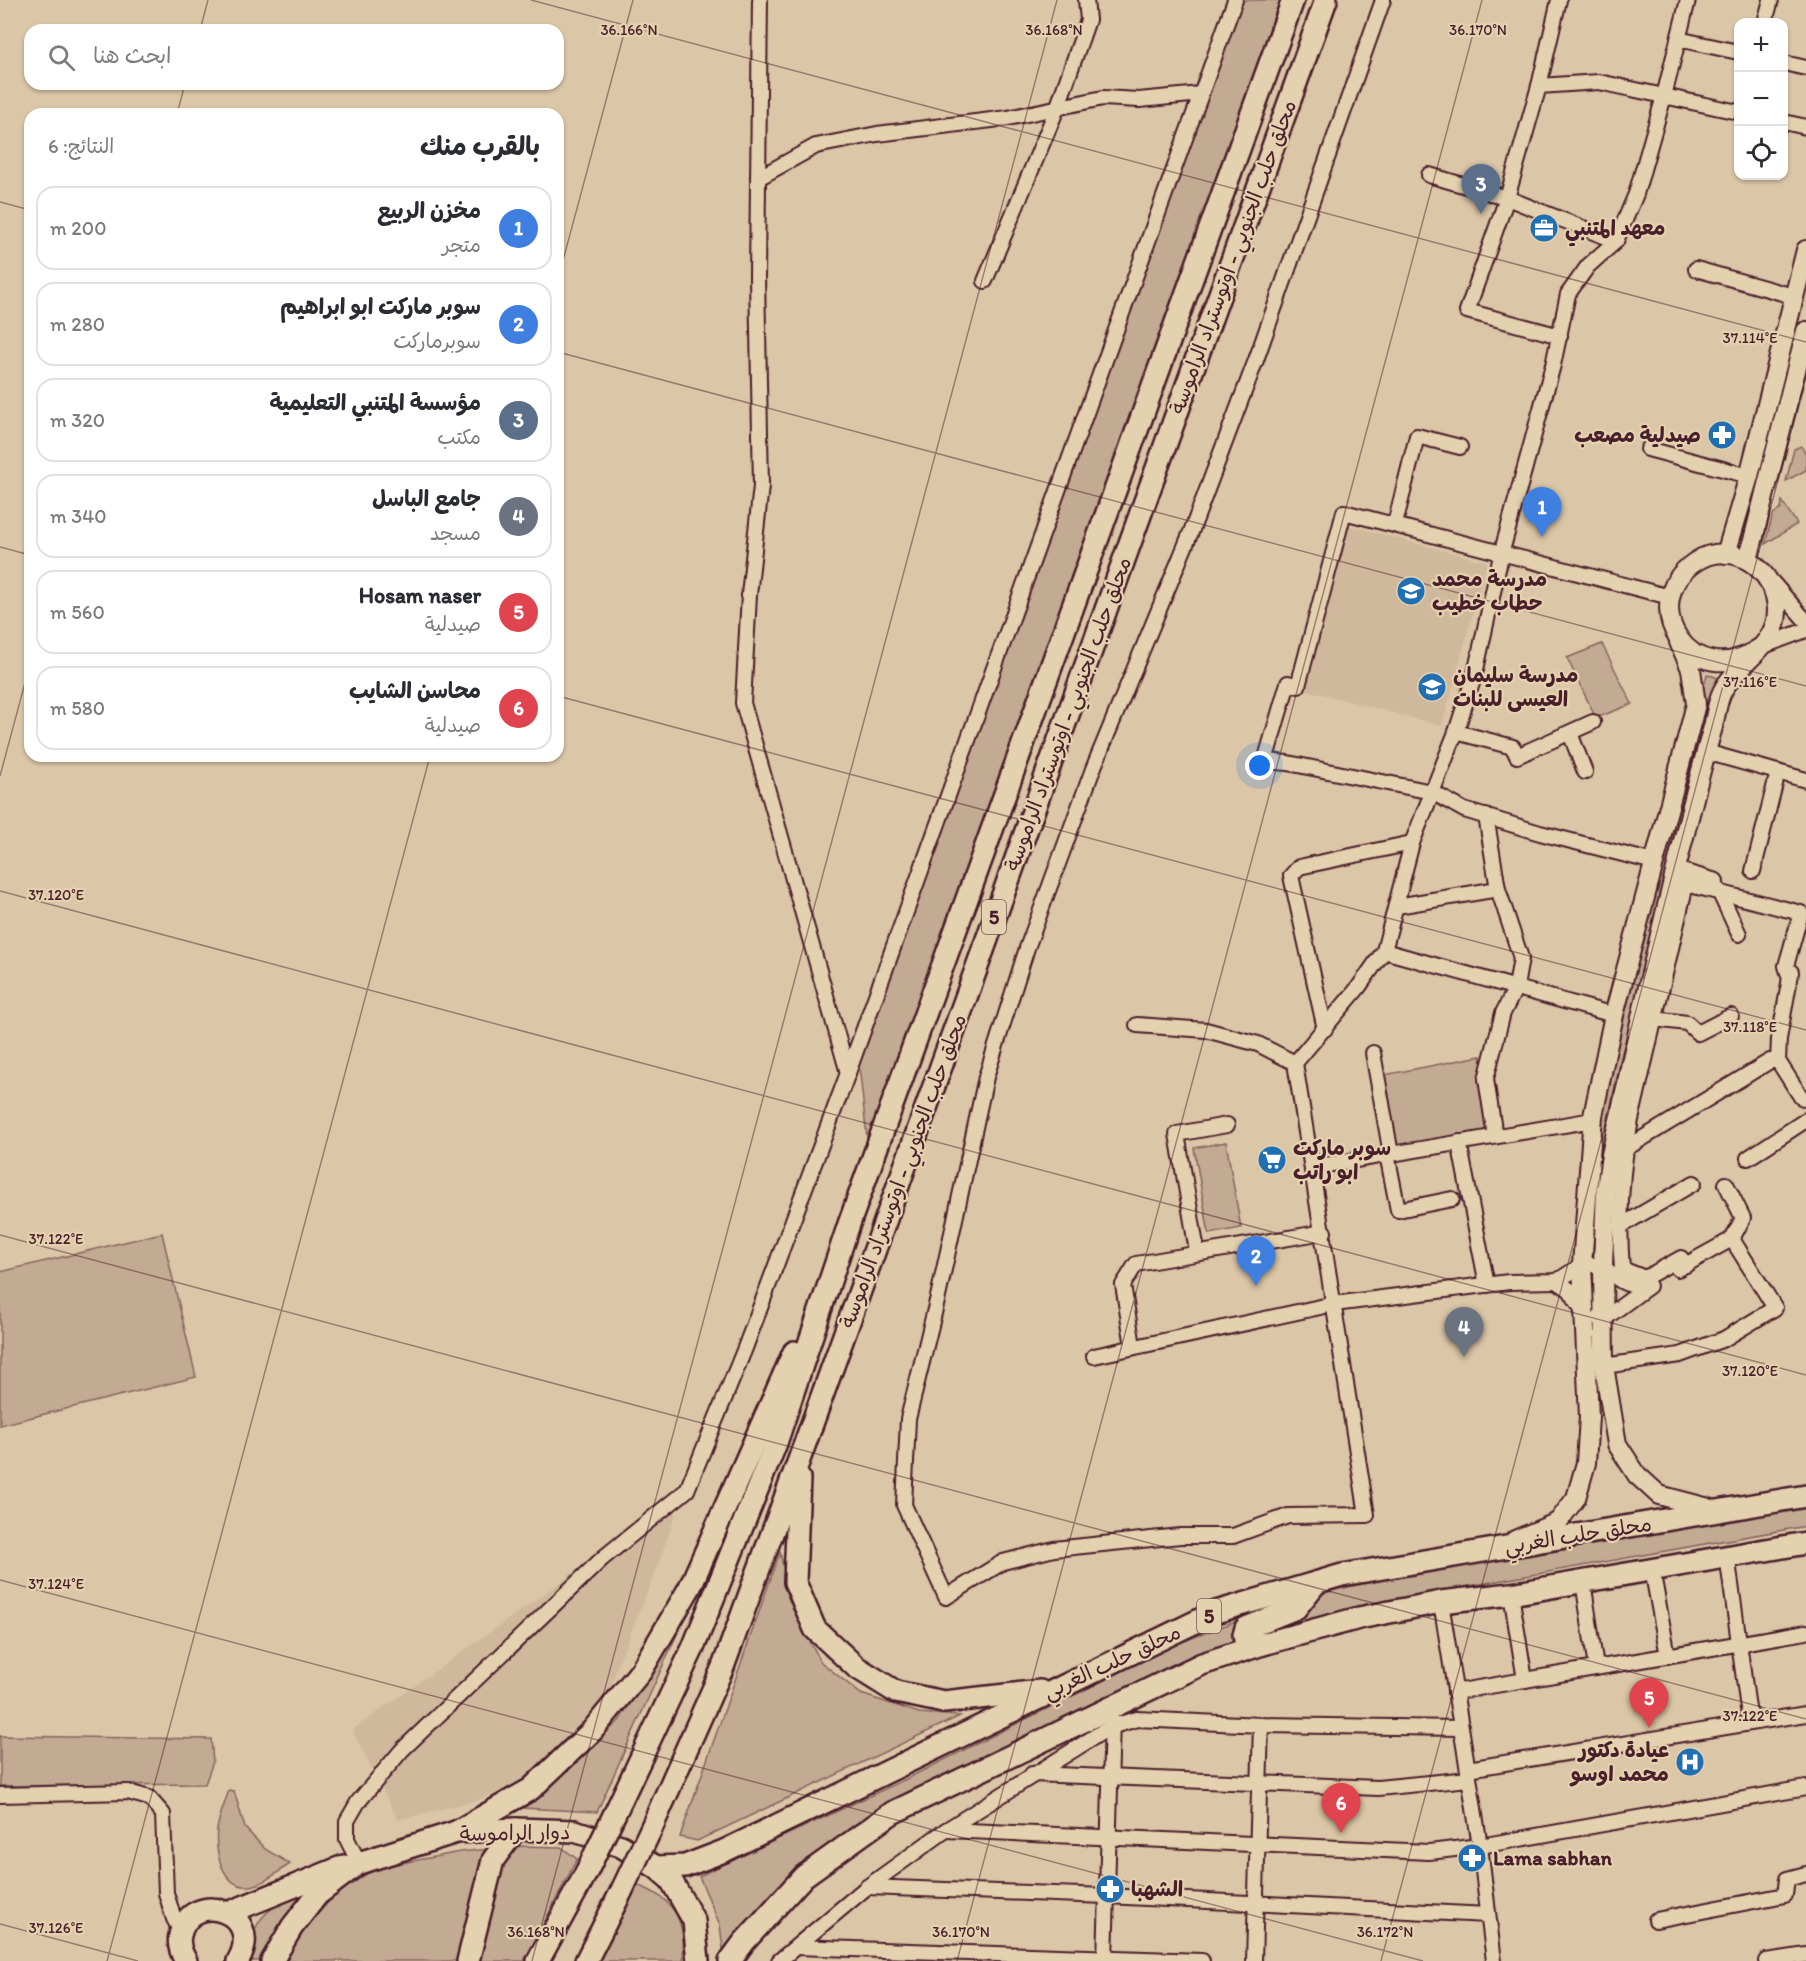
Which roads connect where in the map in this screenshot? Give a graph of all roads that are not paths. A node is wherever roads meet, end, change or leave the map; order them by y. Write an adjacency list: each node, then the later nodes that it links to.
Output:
1 (760, 0): 23 (street)
2 (1086, 0): 18 (street)
3 (1234, 0): 16 (street)
4 (1293, 0): 90 (highway, محلق حلب الجنوبي - اوتوستراد الراموسة / 5)
5 (1326, 0): 107 (highway, محلق حلب الجنوبي - اوتوستراد الراموسة / 5)
6 (1383, 0): 101 (street)
7 (1559, 0): 15 (street)
8 (1688, 0): 11 (street)
9 (1771, 0): 10 (street)
10 (1766, 18)
11 (1678, 39): 12 (street); 17 (street)
12 (1734, 51)
13 (1788, 64): 14 (street)
14 (1806, 68)
15 (1539, 86): 17 (street); 24 (street)
16 (1201, 94): 18 (street); 76 (street)
17 (1664, 96): 19 (street); 25 (street)
18 (1058, 106): 23 (street); 28 (street)
19 (1734, 111)
20 (1788, 123): 21 (street)
21 (1806, 127)
22 (1429, 175): 24 (street)
23 (758, 178): 76 (street)
24 (1507, 198): 25 (street); 31 (street)
25 (1616, 241): 31 (street)
26 (1806, 250): 29 (main road)
27 (1696, 269): 29 (street)
28 (985, 281)
29 (1793, 296): 35 (main road)
30 (1806, 331): 32 (main road)
31 (1560, 336): 37 (street)
32 (1800, 379): 39 (main road)
33 (1460, 447): 36 (street)
34 (1648, 449): 35 (street)
35 (1749, 476): 38 (main road)
36 (1395, 524): 37 (street); 53 (street)
37 (1502, 551): 41 (street); 47 (street)
38 (1726, 554): 39 (main road); 41 (main road)
39 (1748, 560): 40 (main road)
40 (1768, 578): 42 (street); 45 (main road)
41 (1671, 597): 44 (main road)
42 (1806, 621)
43 (1806, 630): 45 (street)
44 (1676, 635): 45 (main road); 56 (main road)
45 (1761, 647): 49 (main road)
46 (1593, 722): 48 (street)
47 (1456, 732): 48 (street); 53 (street)
48 (1570, 734): 50 (street)
49 (1706, 752): 51 (street); 57 (main road)
50 (1585, 772)
51 (1778, 772): 52 (street); 58 (street)
52 (1806, 780)
53 (1432, 792): 54 (street); 55 (street)
54 (1486, 816): 56 (street); 60 (street)
55 (1412, 843): 62 (street); 72 (street)
56 (1654, 862): 68 (main road)
57 (1675, 869): 59 (street); 95 (main road)
58 (1753, 871)
59 (1716, 885): 61 (street); 64 (street); 66 (street); 70 (street)
60 (1498, 889): 62 (street); 67 (street)
61 (1806, 905)
62 (1397, 906): 65 (street)
63 (1806, 925): 66 (street)
64 (1739, 934)
65 (1384, 951): 67 (street); 72 (street)
66 (1790, 979): 74 (street)
67 (1516, 987): 68 (street); 81 (street)
68 (1614, 1015): 78 (main road)
69 (1731, 1016): 70 (street)
70 (1654, 1019): 83 (street)
71 (1137, 1025): 75 (street)
72 (1325, 1029): 75 (street)
73 (1373, 1053): 84 (street)
74 (1778, 1061): 77 (street); 83 (street)
75 (1295, 1063): 86 (street)
76 (848, 1073): 144 (street)
77 (1806, 1099)
78 (1593, 1120): 81 (street); 96 (main road)
79 (1806, 1120): 85 (street)
80 (1227, 1125): 94 (street)
81 (1495, 1136): 82 (street)
82 (1459, 1142): 84 (street); 99 (street)
83 (1625, 1149): 91 (street)
84 (1389, 1154): 86 (street); 89 (street)
85 (1748, 1158)
86 (1314, 1167): 92 (street)
87 (1694, 1183): 91 (street)
88 (1726, 1184): 93 (street)
89 (1452, 1199)
90 (849, 1224): 140 (highway); 161 (highway, محلق حلب الجنوبي - اوتوستراد الراموسة / 5, bridge)
91 (1619, 1227): 97 (street)
92 (1324, 1232): 94 (street); 101 (street)
93 (1731, 1239): 97 (street); 106 (street)
94 (1197, 1251): 104 (street)
95 (1603, 1264): 96 (street); 100 (street); 103 (main road)
96 (1582, 1265): 98 (street); 102 (main road)
97 (1686, 1265): 100 (street)
98 (1557, 1281): 99 (street); 102 (street)
99 (1487, 1285): 101 (street)
100 (1647, 1287): 103 (street)
101 (1334, 1304): 104 (street)
102 (1585, 1317): 103 (street); 111 (main road)
103 (1604, 1319): 106 (main road)
104 (1133, 1346): 105 (street)
105 (1094, 1356)
106 (1604, 1366): 109 (main road)
107 (799, 1460): 124 (highway); 162 (highway, محلق حلب الجنوبي - اوتوستراد الراموسة / 5, bridge)
108 (1806, 1496): 109 (highway, محلق حلب الغربي / 5)
109 (1721, 1511): 111 (highway, محلق حلب الغربي / 5)
110 (1800, 1542): 112 (highway, محلق حلب الغربي / 5)
111 (1494, 1549): 115 (highway, محلق حلب الغربي / 5)
112 (1727, 1555): 113 (highway, محلق حلب الغربي / 5); 120 (street)
113 (1652, 1569): 114 (highway, محلق حلب الغربي / 5); 121 (street)
114 (1583, 1581): 116 (highway, محلق حلب الغربي / 5); 122 (street)
115 (1316, 1583): 119 (highway); 124 (highway, محلق حلب الغربي / 5)
116 (1510, 1594): 117 (highway, محلق حلب الغربي / 5); 123 (street)
117 (1441, 1602): 119 (highway, محلق حلب الغربي / 5); 125 (street)
118 (1806, 1632): 120 (street)
119 (1263, 1644): 126 (highway, محلق حلب الغربي / 5)
120 (1740, 1644): 121 (street); 128 (street)
121 (1668, 1656): 122 (street)
122 (1596, 1668): 123 (street)
123 (1525, 1680): 125 (street)
124 (1055, 1689): 145 (highway, محلق حلب الغربي / 5)
125 (1455, 1692): 131 (street)
126 (1116, 1704): 130 (street); 164 (highway, محلق حلب الغربي / 5)
127 (1806, 1714): 128 (street)
128 (1750, 1723): 133 (street)
129 (1261, 1725): 130 (street); 131 (street); 135 (street)
130 (1110, 1727): 132 (street); 134 (street)
131 (1460, 1728): 133 (street)
132 (1032, 1774): 134 (street); 139 (street)
133 (1469, 1774): 135 (street); 143 (street)
134 (1110, 1778): 135 (street); 141 (street)
135 (1258, 1784): 142 (street)
136 (1806, 1788): 143 (street)
137 (0, 1795): 153 (street)
138 (516, 1829): 140 (highway, دوار الراموسة); 145 (highway, دوار الراموسة); 160 (highway)
139 (946, 1830): 141 (street); 147 (street)
140 (456, 1832): 144 (highway, دوار الراموسة)
141 (1109, 1839): 142 (street); 148 (street)
142 (1256, 1845): 143 (street); 149 (street)
143 (1480, 1846): 151 (street)
144 (359, 1863): 150 (highway); 159 (highway, دوار الراموسة)
145 (656, 1867): 163 (highway, دوار الراموسة)
146 (1806, 1874): 152 (street)
147 (867, 1887): 148 (street); 154 (street)
148 (1106, 1896): 149 (street); 156 (street)
149 (1256, 1903): 151 (street); 167 (street)
150 (228, 1913): 153 (highway); 158 (highway)
151 (1488, 1915): 168 (street)
152 (1656, 1920)
153 (181, 1931): 157 (highway)
154 (795, 1947): 156 (street); 165 (street)
155 (1798, 1958): 169 (street)
156 (1105, 1959): 166 (street)
157 (186, 1961)
158 (238, 1961)
159 (272, 1961)
160 (468, 1961)
161 (538, 1961)
162 (586, 1961)
163 (698, 1961)
164 (730, 1961)
165 (779, 1961)
166 (1202, 1961)
167 (1254, 1961)
168 (1494, 1961)
169 (1766, 1961)

